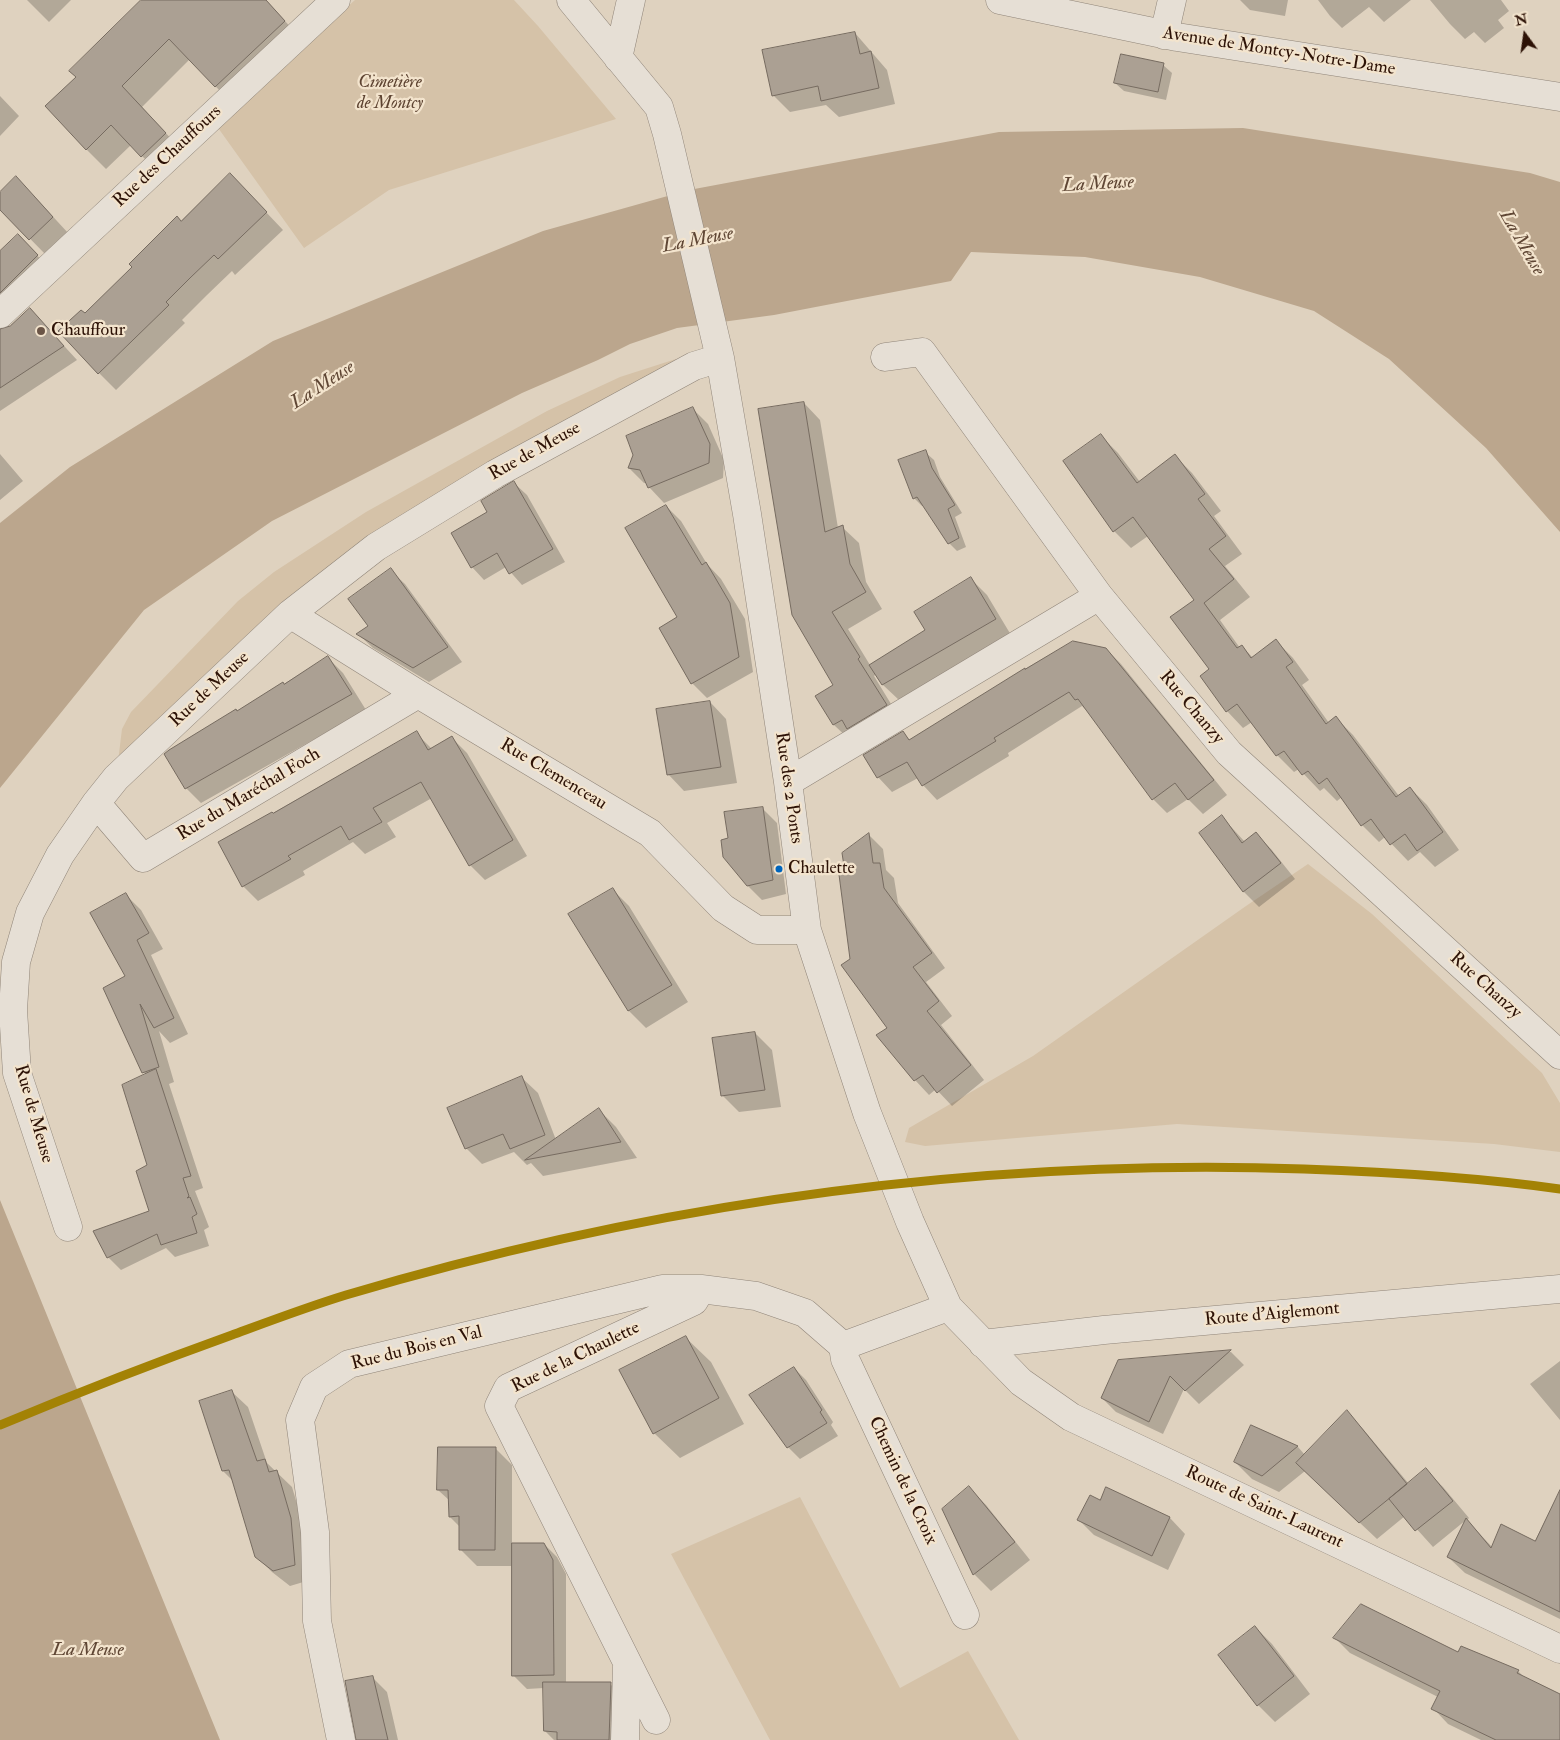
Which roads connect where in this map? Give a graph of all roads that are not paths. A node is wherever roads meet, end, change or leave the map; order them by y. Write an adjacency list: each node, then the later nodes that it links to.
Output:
1 (336, 0): 9 (street, Rue des Chauffours)
2 (571, 0): 7 (street, Rue des 2 Ponts)
3 (630, 0): 7 (street)
4 (1000, 0): 6 (street, Avenue de Montcy-Notre-Dame)
5 (1172, 0): 6 (street)
6 (1164, 35): 8 (street, Avenue de Montcy-Notre-Dame)
7 (618, 58): 10 (street, Rue des 2 Ponts)
8 (1560, 97)
9 (0, 314)
10 (718, 350): 13 (street, Rue de Meuse); 15 (street, Rue des 2 Ponts)
11 (885, 357): 12 (street, Rue Chanzy)
12 (1099, 596): 15 (street); 18 (street, Rue Chanzy)
13 (290, 614): 14 (street, Rue Clemenceau); 16 (street, Rue de Meuse)
14 (418, 694): 16 (street, Rue du Maréchal Foch); 17 (street, Rue Clemenceau)
15 (788, 782): 17 (street, Rue des 2 Ponts)
16 (96, 803): 19 (street, Rue de Meuse)
17 (806, 930): 22 (street, Rue des 2 Ponts)
18 (1560, 1055)
19 (68, 1227)
20 (701, 1289): 24 (street); 27 (street, Rue de la Chaulette); 29 (street, Rue du Bois en Val)
21 (1560, 1289): 23 (street, Route d'Aiglemont)
22 (948, 1307): 23 (street, Route de Saint-Laurent); 24 (street)
23 (983, 1344): 26 (street, Route de Saint-Laurent)
24 (843, 1346): 25 (street, Chemin de la Croix)
25 (965, 1615)
26 (1560, 1649)
27 (627, 1662): 28 (street, Rue de la Chaulette); 30 (street)
28 (656, 1720)
29 (341, 1740)
30 (625, 1740)

